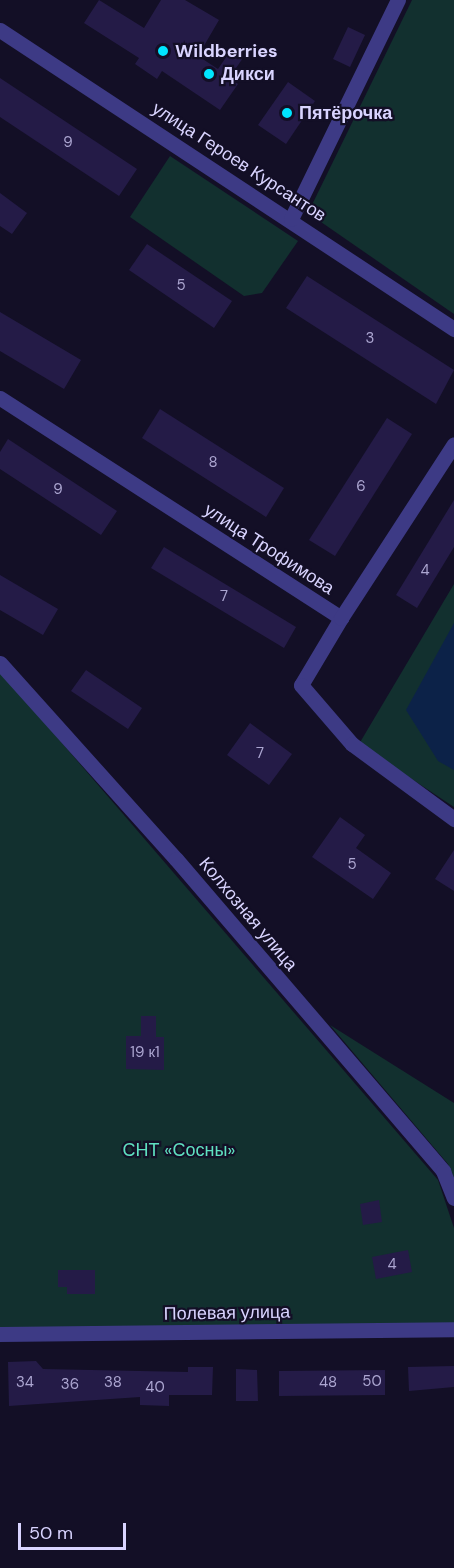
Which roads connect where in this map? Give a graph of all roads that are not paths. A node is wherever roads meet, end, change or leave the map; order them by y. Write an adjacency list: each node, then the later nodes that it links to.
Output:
1 (398, 0): 3 (street)
2 (0, 30): 3 (street, улица Героев Курсантов)
3 (291, 219): 4 (street, улица Героев Курсантов)
4 (454, 329)
5 (0, 398): 7 (street, улица Трофимова)
6 (454, 444): 7 (street)
7 (341, 618): 9 (street, улица Трофимова)
8 (0, 663): 10 (street, Колхозная улица)
9 (454, 819)
10 (454, 1198)
11 (454, 1329): 12 (street, Полевая улица)
12 (0, 1334)

